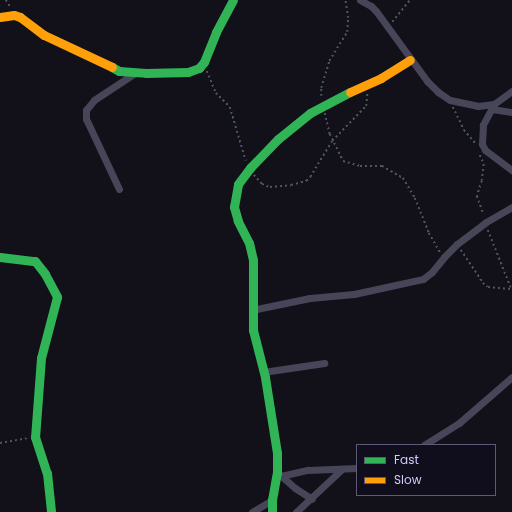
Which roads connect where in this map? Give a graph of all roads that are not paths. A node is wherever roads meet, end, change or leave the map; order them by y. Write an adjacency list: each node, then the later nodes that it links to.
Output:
1 (233, 0): 5 (street)
2 (360, 0): 4 (street)
3 (0, 17): 5 (street)
4 (410, 60): 7 (street); 13 (street)
5 (135, 73): 10 (street)
6 (512, 91): 7 (street)
7 (493, 106): 8 (street); 9 (street)
8 (512, 112)
9 (512, 170)
10 (119, 189)
11 (512, 208): 13 (street)
12 (0, 257): 23 (street)
13 (252, 310): 15 (street)
14 (324, 363): 15 (street)
15 (263, 372): 20 (street)
16 (512, 377): 17 (street)
17 (426, 444)
18 (356, 468): 19 (street)
19 (342, 469): 20 (street); 21 (street)
20 (279, 474): 21 (street); 22 (street)
21 (312, 499): 26 (street)
22 (272, 500): 24 (street); 25 (street)
23 (51, 512)
24 (252, 512)
25 (272, 512)
26 (296, 512)

